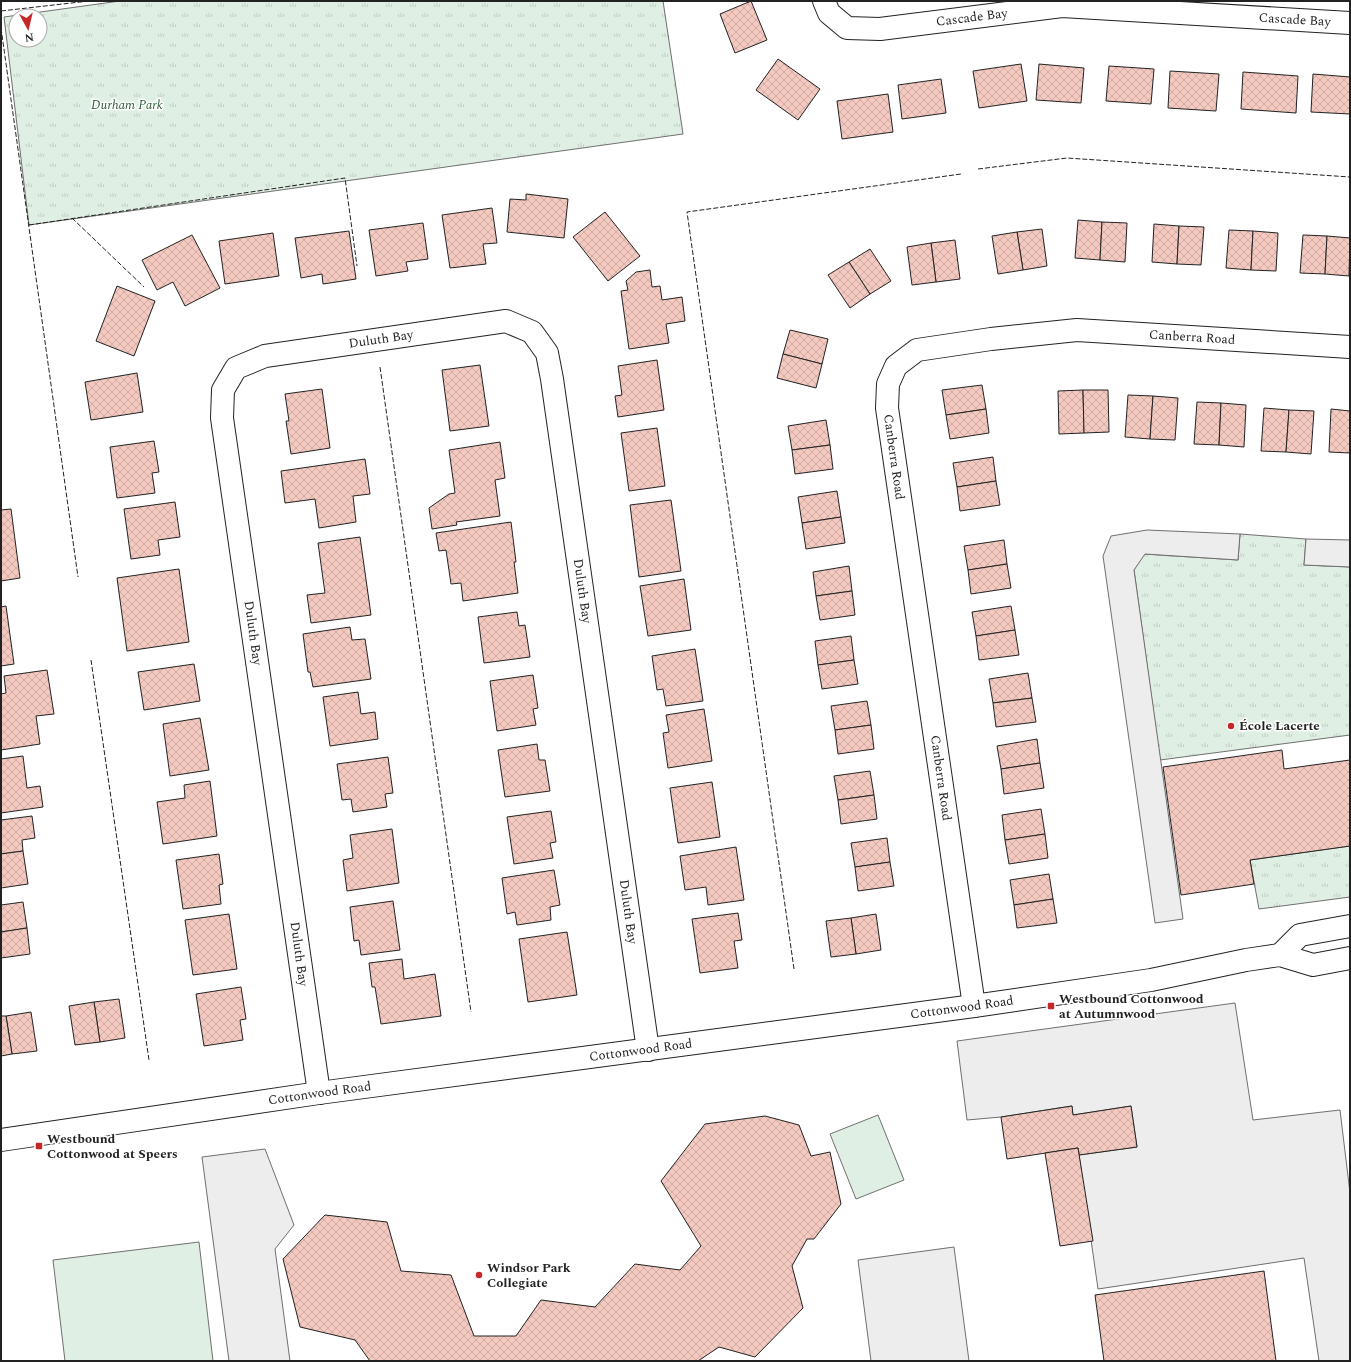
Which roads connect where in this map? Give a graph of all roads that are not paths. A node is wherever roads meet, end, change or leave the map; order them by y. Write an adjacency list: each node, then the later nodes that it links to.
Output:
1 (824, 1): 2 (street, Cascade Bay)
2 (1350, 23)
3 (1350, 347): 7 (street, Canberra Road)
4 (1350, 926): 5 (street)
5 (1280, 955): 6 (street, Cottonwood Road); 7 (street, Cottonwood Road)
6 (1350, 958)
7 (974, 1006): 8 (street, Cottonwood Road)
8 (648, 1050): 9 (street, Cottonwood Road); 9 (street, Duluth Bay)
9 (319, 1093): 10 (street, Cottonwood Road)
10 (1, 1140)

